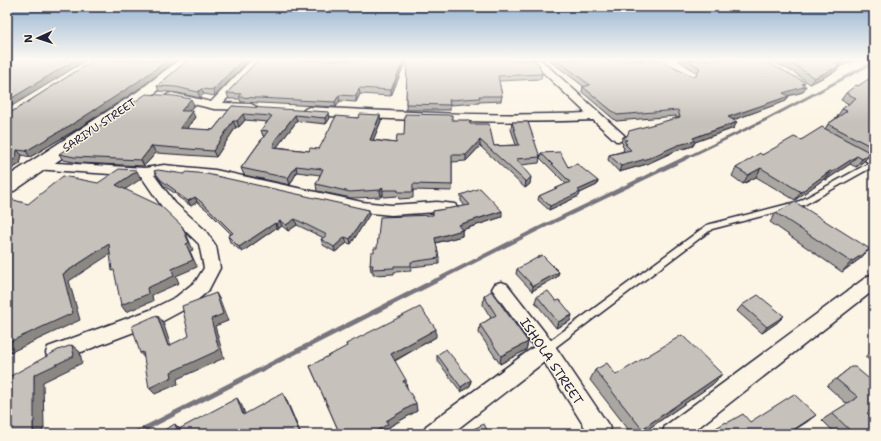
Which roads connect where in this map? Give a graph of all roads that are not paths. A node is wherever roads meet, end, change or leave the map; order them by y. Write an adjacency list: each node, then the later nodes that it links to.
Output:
1 (162, 81): 4 (street, SARIYU STREET)
2 (238, 81): 5 (street)
3 (558, 81): 8 (street)
4 (143, 95): 5 (street); 11 (street, SARIYU STREET)
5 (214, 106): 6 (street)
6 (263, 109)
7 (295, 111): 8 (street)
8 (597, 116): 9 (street)
9 (620, 138)
10 (852, 150): 17 (lane)
11 (39, 166): 12 (street); 13 (street, SARIYU STREET)
12 (145, 172): 14 (street); 18 (street)
13 (7, 186)
14 (450, 208)
15 (874, 281): 21 (street)
16 (501, 289): 17 (street, ISHOLA STREET)
17 (546, 349): 19 (street); 20 (street, ISHOLA STREET)
18 (40, 361)
19 (434, 434)
20 (601, 434)
21 (673, 434)

